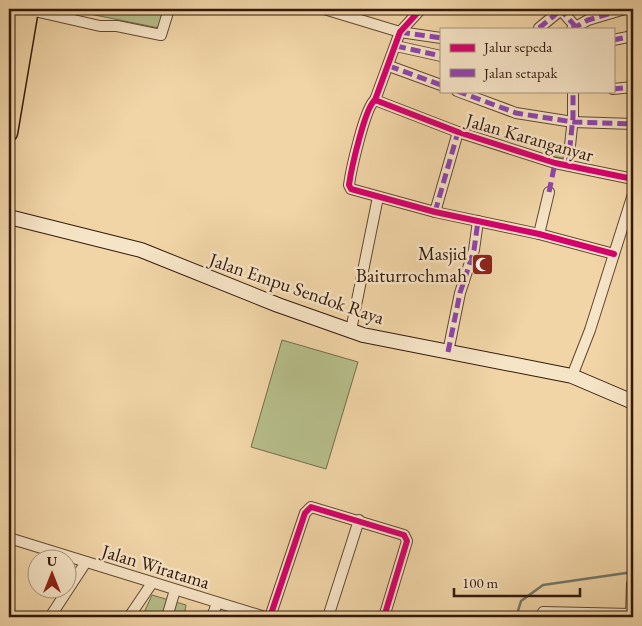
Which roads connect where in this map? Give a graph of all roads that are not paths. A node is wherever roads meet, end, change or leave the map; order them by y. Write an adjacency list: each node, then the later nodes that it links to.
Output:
1 (25, 9): 2 (street); 13 (highway); 25 (highway)
2 (169, 9)
3 (324, 9): 9 (street)
4 (421, 9): 9 (street)
5 (562, 9): 7 (street); 8 (street)
6 (625, 9): 7 (street)
7 (573, 27)
8 (539, 28)
9 (400, 32): 11 (street); 14 (street)
10 (633, 36): 12 (street)
11 (440, 38)
12 (614, 40)
13 (9, 46)
14 (396, 46): 15 (street); 16 (street)
15 (440, 56)
16 (389, 66): 17 (street); 22 (street)
17 (440, 85)
18 (633, 87): 19 (street)
19 (614, 89)
20 (460, 92): 23 (street)
21 (574, 92): 23 (street, Jalan Karanganyar)
22 (375, 100): 26 (street, Jalan Karanganyar); 31 (street)
23 (573, 122): 24 (street); 27 (street, Jalan Karanganyar)
24 (633, 124)
25 (9, 132)
26 (458, 132): 27 (street, Jalan Karanganyar); 32 (street, Jalan Karanganyar)
27 (568, 166): 28 (street, Jalan Karanganyar)
28 (633, 179)
29 (549, 192): 35 (street)
30 (633, 194): 36 (street)
31 (378, 197): 32 (street); 37 (street)
32 (435, 212): 34 (street)
33 (9, 217): 37 (main road, Jalan Empu Sendok Raya)
34 (478, 221): 35 (street); 38 (street)
35 (539, 234): 36 (street)
36 (614, 254): 39 (street)
37 (351, 330): 38 (main road, Jalan Empu Sendok Raya)
38 (448, 352): 39 (main road, Jalan Empu Sendok Raya)
39 (572, 376): 40 (main road, Jalan Empu Sendok Raya)
40 (633, 402)
41 (359, 520): 55 (street); 56 (street); 57 (street)
42 (9, 538): 43 (street, Jalan Wiratama)
43 (86, 562): 44 (street, Jalan Wiratama); 50 (street)
44 (152, 583): 46 (street, Jalan Wiratama); 51 (street)
45 (632, 584): 49 (street)
46 (175, 590): 47 (street, Jalan Wiratama); 52 (street)
47 (217, 602): 53 (street); 54 (street, Jalan Wiratama)
48 (543, 612): 49 (street)
49 (631, 616)
50 (50, 617)
51 (129, 617)
52 (167, 617)
53 (212, 617)
54 (265, 617)
55 (270, 617)
56 (328, 617)
57 (384, 617)

